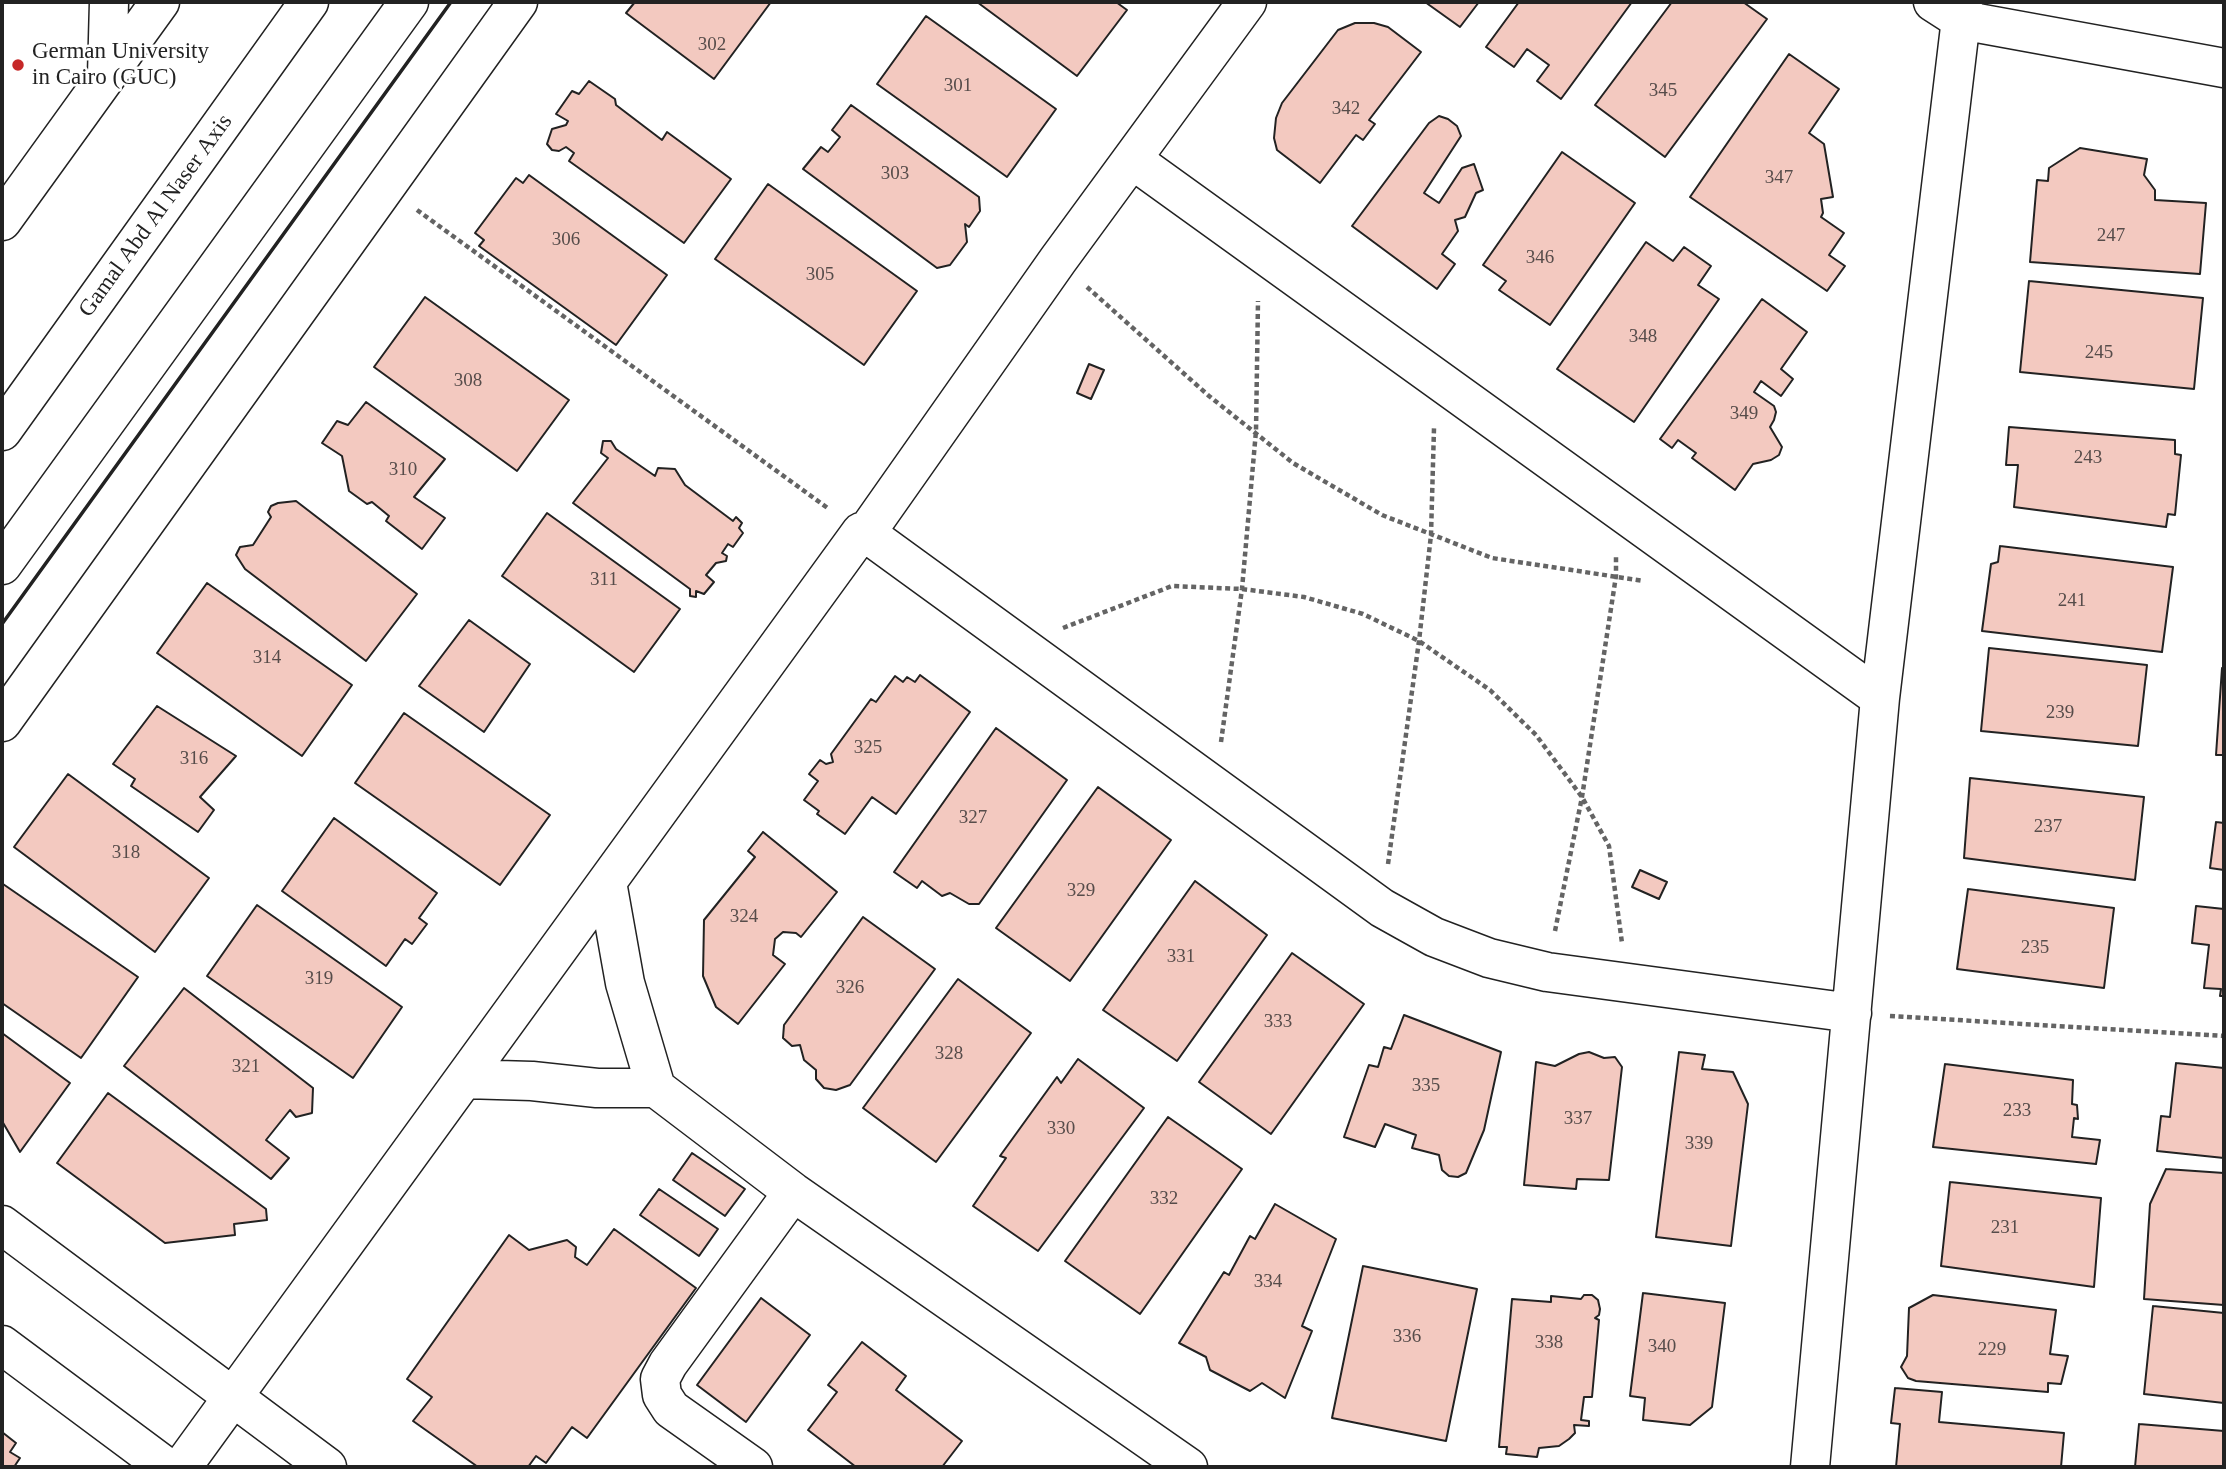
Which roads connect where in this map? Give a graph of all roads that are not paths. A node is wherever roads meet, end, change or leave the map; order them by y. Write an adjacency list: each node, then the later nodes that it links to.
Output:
1 (109, 2): 9 (street)
2 (160, 2): 9 (street)
3 (309, 2): 12 (street, Gamal Abd Al Naser Axis)
4 (409, 2): 14 (street)
5 (518, 2): 16 (street)
6 (1247, 2): 10 (street)
7 (1952, 8): 8 (street); 15 (street)
8 (2224, 68)
9 (107, 75): 11 (street)
10 (1133, 160): 13 (street); 15 (street)
11 (2, 221)
12 (2, 431)
13 (863, 532): 17 (street); 18 (street)
14 (2, 565)
15 (1880, 698): 18 (street)
16 (2, 722)
17 (607, 882): 19 (street); 20 (street)
18 (1852, 1013): 30 (street)
19 (464, 1079): 20 (street); 24 (street)
20 (656, 1088): 21 (street)
21 (793, 1192): 28 (street); 29 (street)
22 (2, 1225): 24 (street)
23 (2, 1345): 25 (street)
24 (233, 1399): 26 (street); 27 (street)
25 (166, 1467)
26 (182, 1467)
27 (327, 1467)
28 (753, 1467)
29 (1188, 1467)
30 (1810, 1467)

